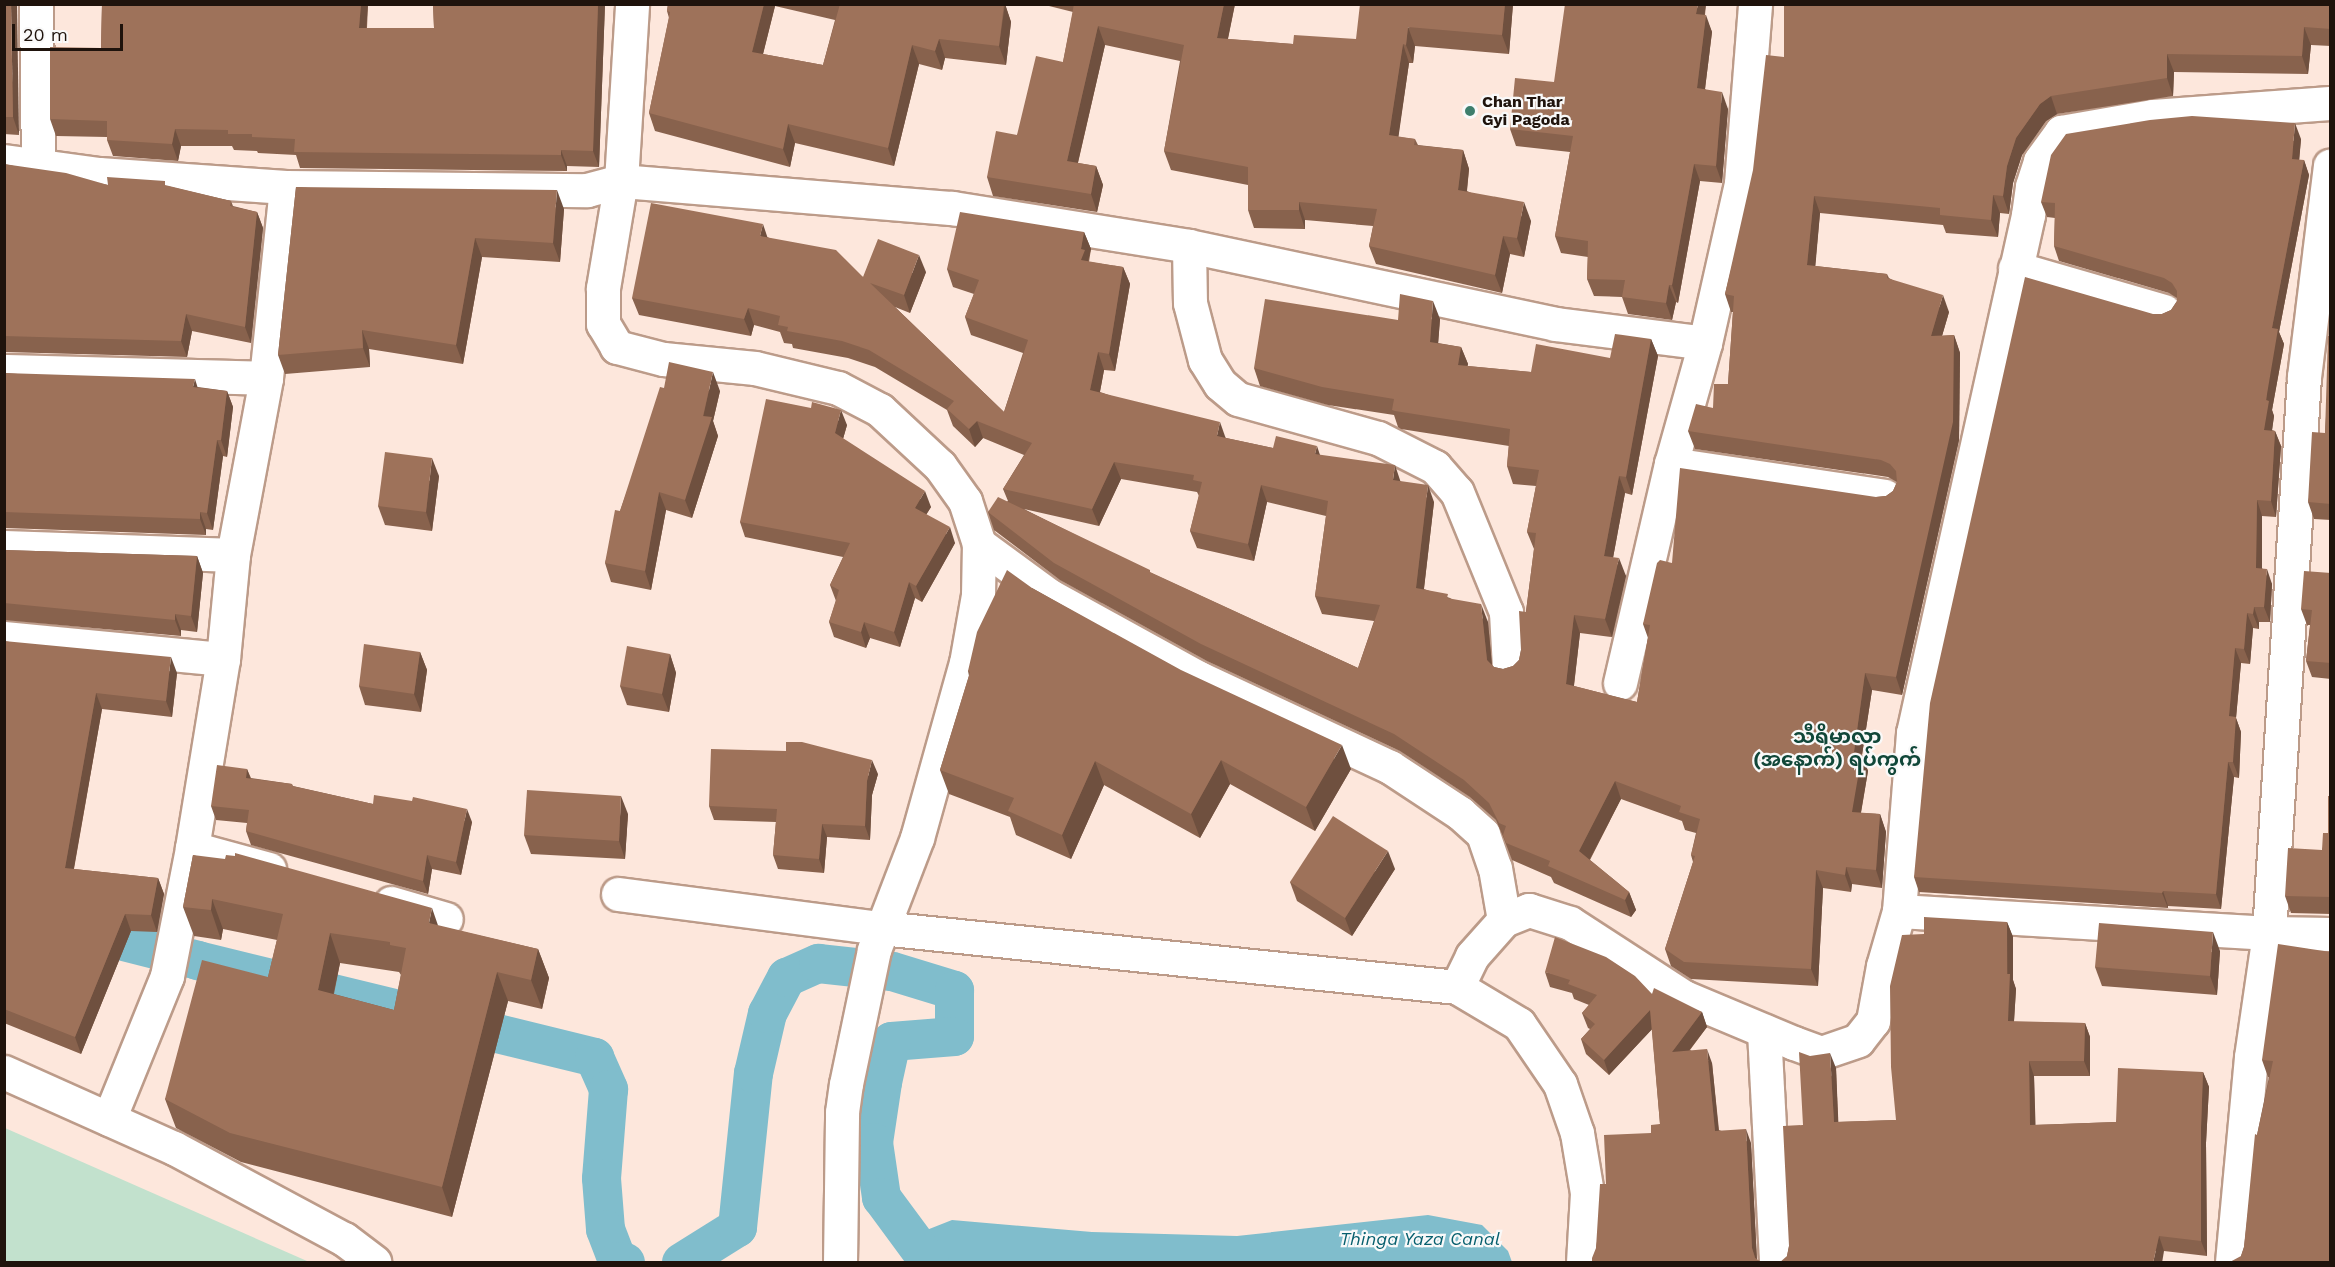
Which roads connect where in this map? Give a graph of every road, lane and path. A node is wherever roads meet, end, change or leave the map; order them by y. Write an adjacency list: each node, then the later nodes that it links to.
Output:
1 (36, 4): 7 (street)
2 (632, 4): 8 (street)
3 (1755, 4): 13 (street)
4 (2331, 103): 11 (street)
5 (4, 161): 7 (street)
6 (2331, 166): 32 (street)
7 (38, 167): 9 (street)
8 (621, 181): 9 (street); 10 (street); 18 (street)
9 (286, 187): 15 (street)
10 (1190, 246): 13 (street); 23 (street)
11 (2015, 268): 12 (street); 29 (street)
12 (2164, 311)
13 (1705, 343): 16 (street)
14 (4, 371): 15 (street)
15 (266, 378): 20 (street)
16 (1671, 464): 17 (street); 24 (street)
17 (1885, 496)
18 (980, 544): 31 (street); 34 (street)
19 (4, 547): 20 (street)
20 (233, 555): 22 (street)
21 (4, 638): 22 (street)
22 (223, 659): 25 (street)
23 (1509, 668)
24 (1620, 683)
25 (192, 848): 26 (street); 38 (street)
26 (296, 877)
27 (618, 894): 34 (street)
28 (365, 896): 30 (street)
29 (1899, 910): 32 (street); 36 (street)
30 (446, 919)
31 (1504, 920): 35 (street); 36 (street)
32 (2270, 933): 33 (street); 43 (street)
33 (2331, 934)
34 (878, 939): 35 (street); 40 (street)
35 (1457, 987): 41 (street)
36 (1764, 1031): 42 (street)
37 (4, 1072): 38 (street)
38 (109, 1119): 39 (street)
39 (374, 1263)
40 (840, 1263)
41 (1583, 1263)
42 (1776, 1263)
43 (2232, 1263)

